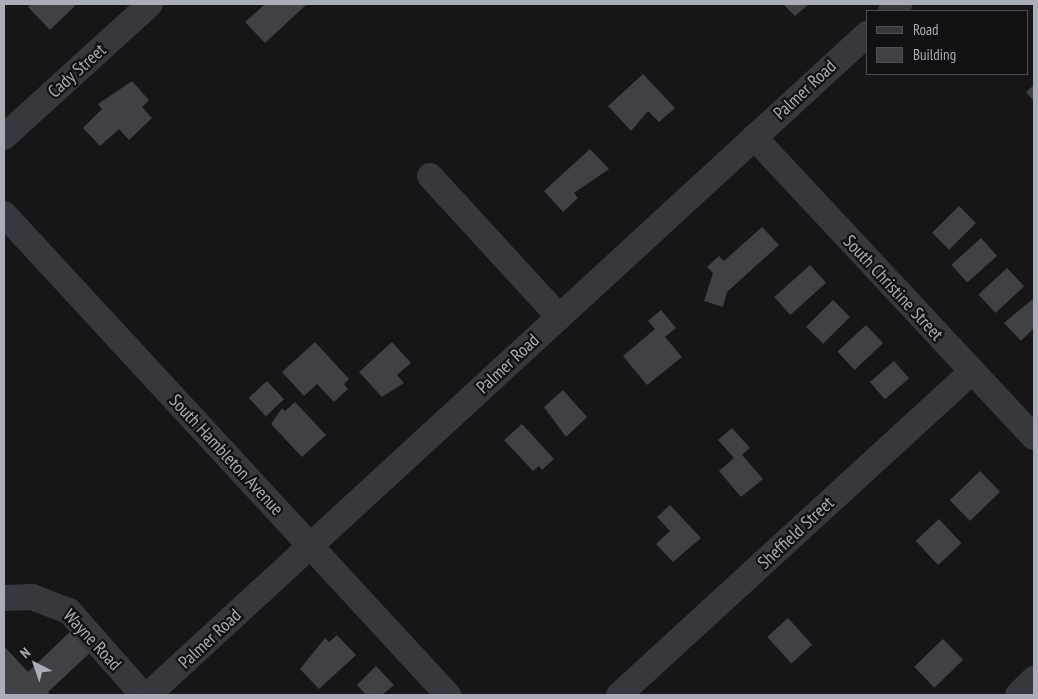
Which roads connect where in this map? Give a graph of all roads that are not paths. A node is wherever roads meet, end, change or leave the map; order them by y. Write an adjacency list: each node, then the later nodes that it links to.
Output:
1 (150, 4): 3 (street, Cady Street)
2 (866, 35): 4 (street, Palmer Road)
3 (4, 137)
4 (754, 137): 7 (street, Palmer Road); 8 (street, South Christine Street)
5 (430, 176): 7 (street)
6 (4, 214): 10 (street, South Hambleton Avenue)
7 (559, 317): 10 (street, Palmer Road)
8 (972, 371): 9 (street, South Christine Street); 16 (street, Sheffield Street)
9 (1034, 437)
10 (310, 546): 14 (street, Palmer Road); 15 (street, South Hambleton Avenue)
11 (4, 598): 13 (street, Wayne Road)
12 (1034, 679): 17 (street)
13 (143, 695)
14 (148, 695)
15 (448, 695)
16 (619, 695)
17 (1018, 695)

